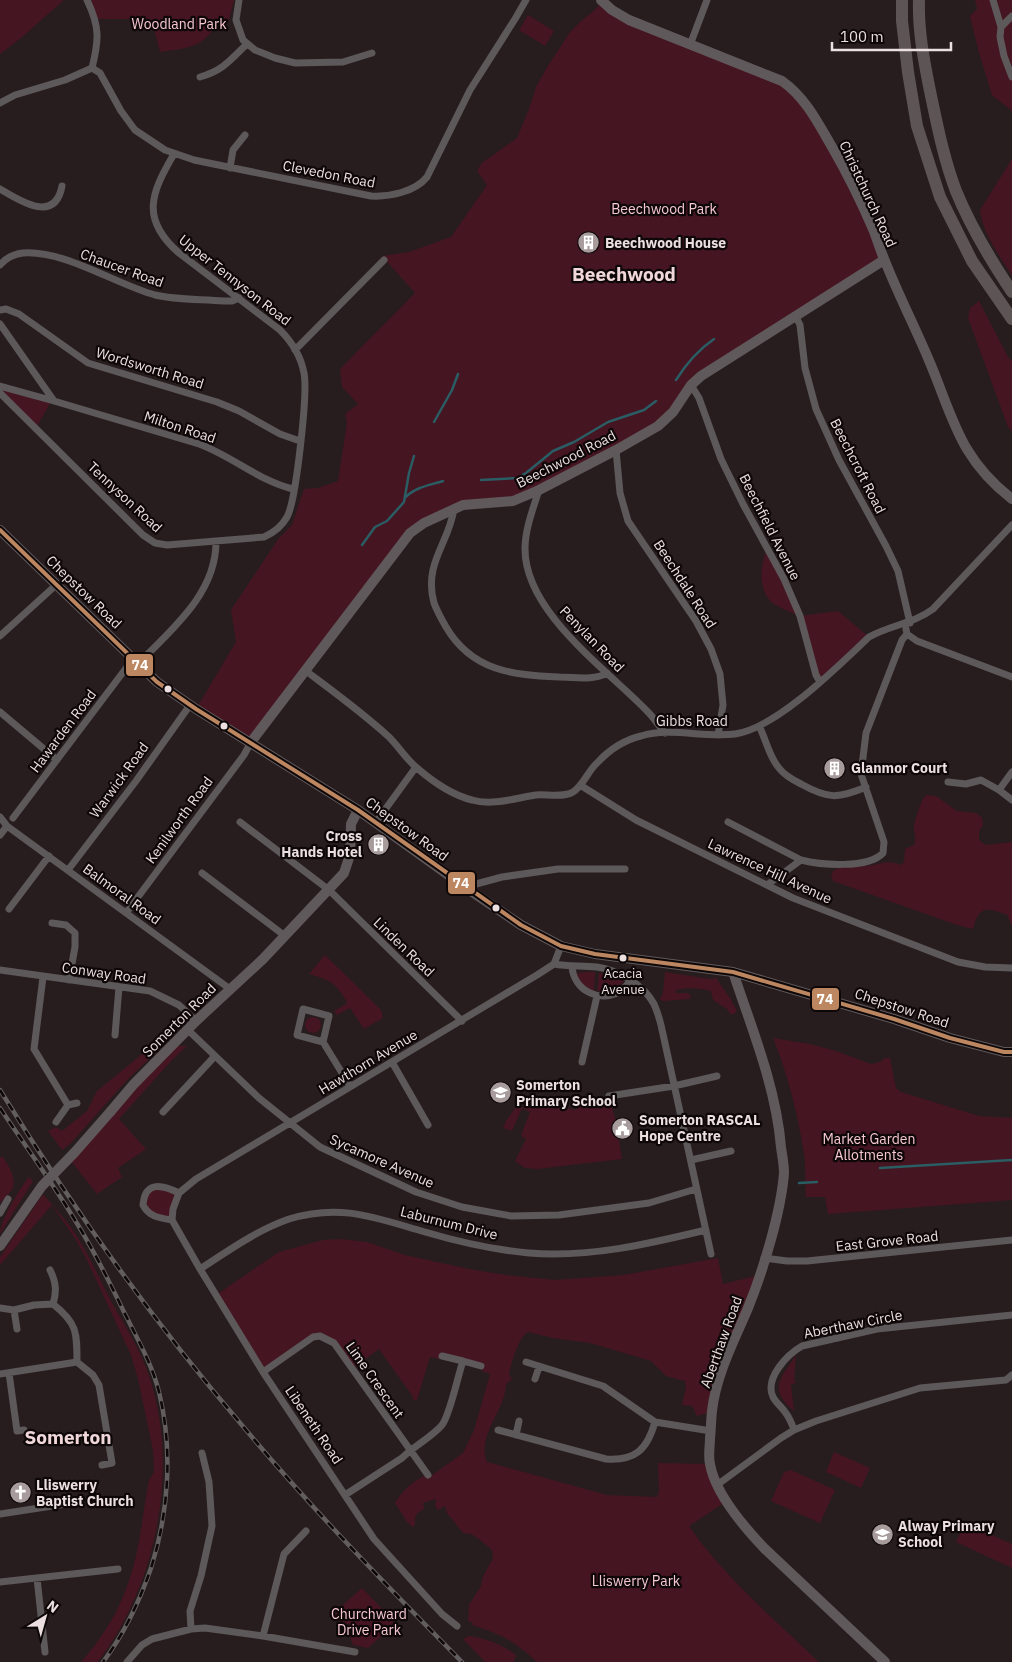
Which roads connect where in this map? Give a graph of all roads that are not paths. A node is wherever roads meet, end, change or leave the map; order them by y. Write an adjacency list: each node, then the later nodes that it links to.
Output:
1 (87, 0): 14 (street)
2 (239, 0): 11 (street)
3 (526, 0): 20 (street, Clevedon Road)
4 (600, 0): 12 (street, Christchurch Road)
5 (707, 0): 12 (street)
6 (902, 0): 30 (highway)
7 (919, 0): 26 (highway)
8 (993, 0): 10 (street)
9 (1012, 16): 10 (street)
10 (1001, 27): 16 (street)
11 (246, 44): 13 (street); 15 (street)
12 (690, 45): 24 (street, Christchurch Road)
13 (372, 52)
14 (92, 68): 17 (street); 19 (street, Clevedon Road)
15 (200, 77)
16 (1012, 77)
17 (0, 104)
18 (245, 135): 20 (street)
19 (174, 154): 20 (street, Clevedon Road); 27 (street, Upper Tennyson Road)
20 (230, 168)
21 (62, 186): 22 (street)
22 (0, 189)
23 (384, 260): 33 (street)
24 (884, 260): 29 (street, Beechwood Road); 42 (street, Christchurch Road)
25 (0, 265): 27 (street, Chaucer Road)
26 (1012, 292)
27 (239, 298): 33 (street, Upper Tennyson Road)
28 (0, 310): 38 (street, Wordsworth Road)
29 (796, 317): 34 (street, Beechwood Road); 48 (street, Beechcroft Road)
30 (1012, 319)
31 (0, 324): 32 (street)
32 (2, 332): 37 (street)
33 (295, 350): 38 (street, Upper Tennyson Road)
34 (692, 385): 39 (street, Beechwood Road); 55 (street, Beechfield Avenue)
35 (0, 386): 37 (street, Milton Road)
36 (0, 393): 46 (street, Tennyson Road)
37 (54, 401): 40 (street, Milton Road)
38 (300, 441): 40 (street, Upper Tennyson Road)
39 (616, 450): 41 (street, Beechwood Road); 60 (street, Beechdale Road)
40 (294, 489): 46 (street, Tennyson Road)
41 (539, 490): 43 (street, Beechwood Road); 53 (street, Penylan Road)
42 (1012, 499)
43 (454, 508): 52 (street, Beechwood Road); 53 (street)
44 (1012, 525): 48 (street, Gibbs Road)
45 (1, 533): 47 (street, Chepstow Road)
46 (216, 542): 51 (street, Hawarden Road)
47 (56, 584): 50 (street); 51 (street, Chepstow Road)
48 (907, 623): 49 (street, Beechcroft Road); 55 (street, Gibbs Road)
49 (907, 634): 54 (street); 67 (street)
50 (0, 636)
51 (135, 662): 56 (street, Chepstow Road); 62 (street, Hawarden Road)
52 (306, 671): 61 (street, Beechwood Road); 63 (street)
53 (607, 673): 59 (street, Penylan Road)
54 (1012, 677)
55 (820, 682): 58 (street, Gibbs Road)
56 (190, 705): 61 (street, Chepstow Road); 81 (street, Warwick Road)
57 (0, 712): 62 (street)
58 (759, 726): 60 (street, Gibbs Road); 67 (street)
59 (665, 733): 60 (street, Gibbs Road); 66 (street, Gibbs Road)
60 (718, 735)
61 (251, 742): 70 (street, Chepstow Road); 87 (street, Kenilworth Road)
62 (57, 760): 72 (street, Hawarden Road)
63 (416, 767): 66 (street); 74 (street)
64 (1012, 772): 68 (street)
65 (948, 782): 68 (street)
66 (580, 785): 83 (street, Lawrence Hill Avenue)
67 (866, 787): 79 (street)
68 (999, 790): 69 (street)
69 (1012, 800)
70 (358, 810): 74 (street, Chepstow Road); 85 (street, Somerton Road)
71 (0, 817): 76 (street, Balmoral Road)
72 (13, 818)
73 (240, 822): 85 (street, Linden Road)
74 (376, 822): 84 (street, Chepstow Road)
75 (728, 822): 79 (street)
76 (8, 826): 77 (street); 78 (street, Balmoral Road)
77 (0, 835)
78 (48, 856): 81 (street, Balmoral Road); 86 (street)
79 (801, 860): 83 (street)
80 (626, 869): 84 (street)
81 (68, 870): 87 (street, Balmoral Road)
82 (202, 873): 89 (street)
83 (767, 885): 93 (street, Lawrence Hill Avenue)
84 (465, 888): 90 (street, Chepstow Road)
85 (329, 890): 89 (street, Somerton Road); 103 (street, Linden Road)
86 (9, 909)
87 (126, 913): 100 (street, Balmoral Road)
88 (52, 923): 97 (street)
89 (286, 936): 100 (street, Somerton Road)
90 (561, 946): 91 (street); 95 (street, Chepstow Road)
91 (554, 964): 92 (street); 103 (street, Hawthorn Avenue)
92 (572, 967): 98 (street); 101 (street)
93 (1012, 968)
94 (0, 970): 96 (street, Conway Road)
95 (733, 972): 107 (street, Chepstow Road); 132 (street, Aberthaw Road)
96 (44, 977): 97 (street, Conway Road); 116 (street)
97 (69, 980): 99 (street, Conway Road)
98 (630, 981): 101 (street); 113 (street)
99 (119, 987): 102 (street, Conway Road); 105 (street)
100 (230, 988): 102 (street, Somerton Road)
101 (597, 996): 110 (street)
102 (196, 1020): 104 (street, Somerton Road)
103 (462, 1021): 109 (street, Hawthorn Avenue)
104 (187, 1030): 108 (street, Sycamore Avenue); 130 (street, Somerton Road, bridge)
105 (115, 1035)
106 (323, 1042): 106 (street); 112 (street)
107 (1012, 1052)
108 (215, 1056): 117 (street); 119 (street, Sycamore Avenue)
109 (392, 1062): 112 (street, Hawthorn Avenue); 120 (street)
110 (582, 1062)
111 (717, 1076): 113 (street)
112 (350, 1086): 119 (street, Hawthorn Avenue)
113 (674, 1086): 114 (street); 122 (street)
114 (609, 1096)
115 (77, 1102): 116 (street)
116 (68, 1105): 118 (street)
117 (163, 1112)
118 (56, 1122)
119 (290, 1124): 123 (street, Sycamore Avenue); 124 (street, Hawthorn Avenue)
120 (428, 1125)
121 (731, 1151): 122 (street)
122 (691, 1160): 123 (street)
123 (696, 1189): 128 (street)
124 (179, 1193): 127 (street); 127 (street)
125 (8, 1199): 126 (street)
126 (0, 1213)
127 (172, 1220): 133 (street, Libeneth Road)
128 (706, 1230): 131 (street); 133 (street, Laburnum Drive)
129 (1012, 1240): 132 (street, East Grove Road)
130 (0, 1246)
131 (711, 1254)
132 (764, 1258): 155 (street, Aberthaw Road)
133 (200, 1269): 146 (street, Libeneth Road)
134 (50, 1270): 135 (street)
135 (53, 1304): 137 (street); 142 (street)
136 (0, 1308): 137 (street)
137 (14, 1310): 139 (street)
138 (1012, 1315): 156 (street, Aberthaw Circle)
139 (17, 1329)
140 (442, 1356): 141 (street)
141 (462, 1361): 144 (street); 158 (street)
142 (77, 1362): 147 (street); 160 (street)
143 (526, 1362): 145 (street)
144 (481, 1366)
145 (539, 1367): 150 (street); 152 (street)
146 (263, 1372): 158 (street, Lime Crescent); 163 (street, Libeneth Road)
147 (9, 1373): 148 (street); 153 (street)
148 (0, 1374)
149 (1012, 1375): 156 (street)
150 (535, 1379)
151 (519, 1422): 157 (street)
152 (655, 1422): 155 (street); 157 (street)
153 (24, 1430)
154 (498, 1430): 157 (street)
155 (711, 1430): 162 (street, Aberthaw Road)
156 (794, 1430): 162 (street)
157 (516, 1435)
158 (410, 1450): 161 (street, Lime Crescent); 163 (street)
159 (202, 1453): 171 (street)
160 (102, 1465)
161 (428, 1475)
162 (718, 1485): 176 (street, Aberthaw Road)
163 (345, 1495): 170 (street, Libeneth Road)
164 (78, 1502): 165 (street)
165 (0, 1514)
166 (306, 1531): 172 (street)
167 (118, 1569): 168 (street)
168 (37, 1578): 169 (street); 173 (street)
169 (0, 1582)
170 (458, 1626)
171 (191, 1629): 172 (street); 175 (street)
172 (263, 1636): 174 (street)
173 (45, 1652)
174 (356, 1652)
175 (127, 1662)
176 (885, 1662)

